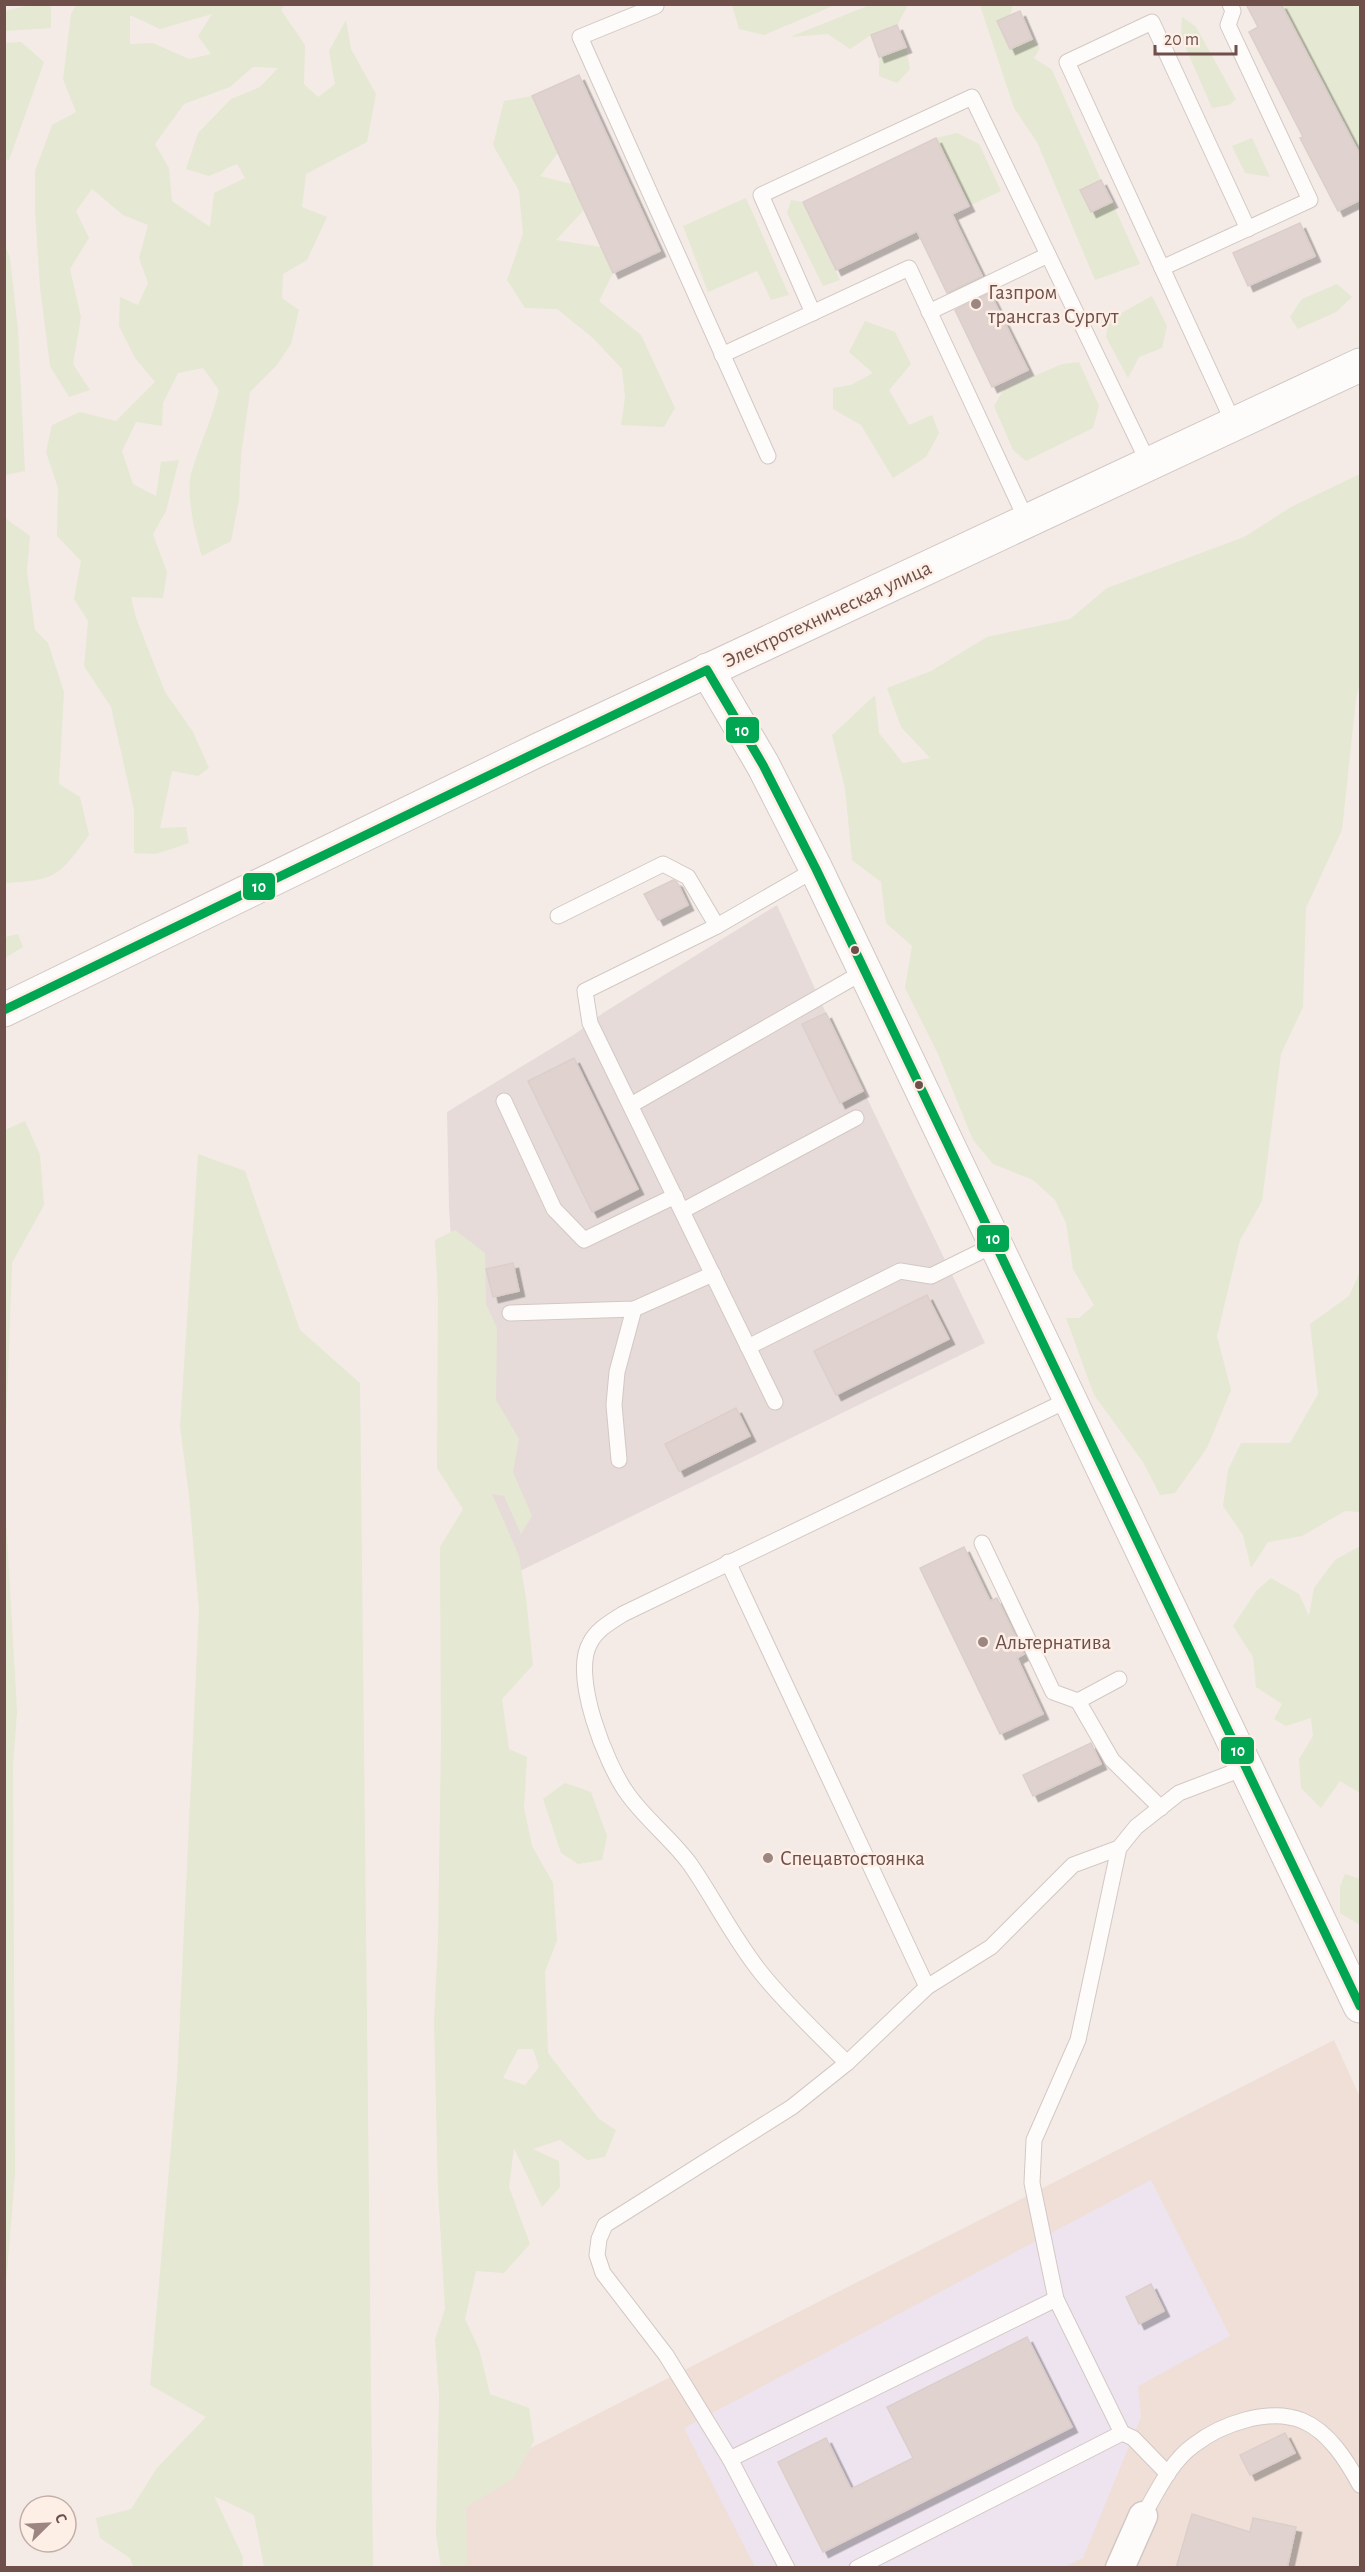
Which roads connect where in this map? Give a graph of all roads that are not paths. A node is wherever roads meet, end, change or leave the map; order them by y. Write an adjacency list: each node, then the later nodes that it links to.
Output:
1 (1230, 4): 3 (lane)
2 (656, 6): 8 (lane)
3 (1248, 229): 5 (lane); 5 (lane)
4 (1048, 255): 6 (lane); 7 (lane); 12 (lane)
5 (1162, 268): 10 (lane)
6 (929, 312): 7 (lane); 13 (lane)
7 (813, 313): 8 (lane)
8 (722, 355): 11 (lane)
9 (1360, 365): 10 (main road, Электротехническая улица)
10 (1234, 424): 12 (main road, Электротехническая улица)
11 (768, 456)
12 (1149, 464): 13 (main road, Электротехническая улица)
13 (1027, 521): 14 (main road, Электротехническая улица)
14 (707, 670): 15 (main road); 19 (main road, Электротехническая улица)
15 (816, 869): 17 (lane); 18 (main road)
16 (558, 916): 17 (lane)
17 (717, 926): 21 (lane)
18 (865, 971): 21 (lane); 25 (main road)
19 (4, 1010)
20 (504, 1101): 23 (lane)
21 (631, 1105): 23 (lane)
22 (856, 1118): 24 (lane)
23 (675, 1196): 24 (lane)
24 (682, 1211): 26 (lane)
25 (996, 1244): 29 (lane); 30 (main road)
26 (713, 1274): 27 (lane); 29 (lane)
27 (634, 1309): 28 (lane); 32 (lane)
28 (510, 1313)
29 (748, 1347): 31 (lane)
30 (1070, 1399): 34 (lane); 37 (main road)
31 (775, 1402)
32 (619, 1460)
33 (982, 1543): 36 (lane)
34 (728, 1562): 40 (lane); 42 (lane)
35 (1119, 1679): 36 (lane)
36 (1077, 1701): 38 (lane)
37 (1247, 1767): 38 (lane); 41 (main road)
38 (1161, 1808): 39 (lane)
39 (1119, 1848): 40 (lane); 43 (lane)
40 (927, 1987): 42 (lane)
41 (1360, 2006)
42 (847, 2063): 45 (lane)
43 (1056, 2299): 44 (lane); 45 (lane)
44 (1122, 2433): 46 (lane); 51 (lane)
45 (730, 2459): 50 (lane)
46 (1168, 2474): 47 (lane); 48 (lane)
47 (1360, 2485)
48 (1143, 2516): 49 (street)
49 (1115, 2564)
50 (787, 2568)
51 (857, 2568)

